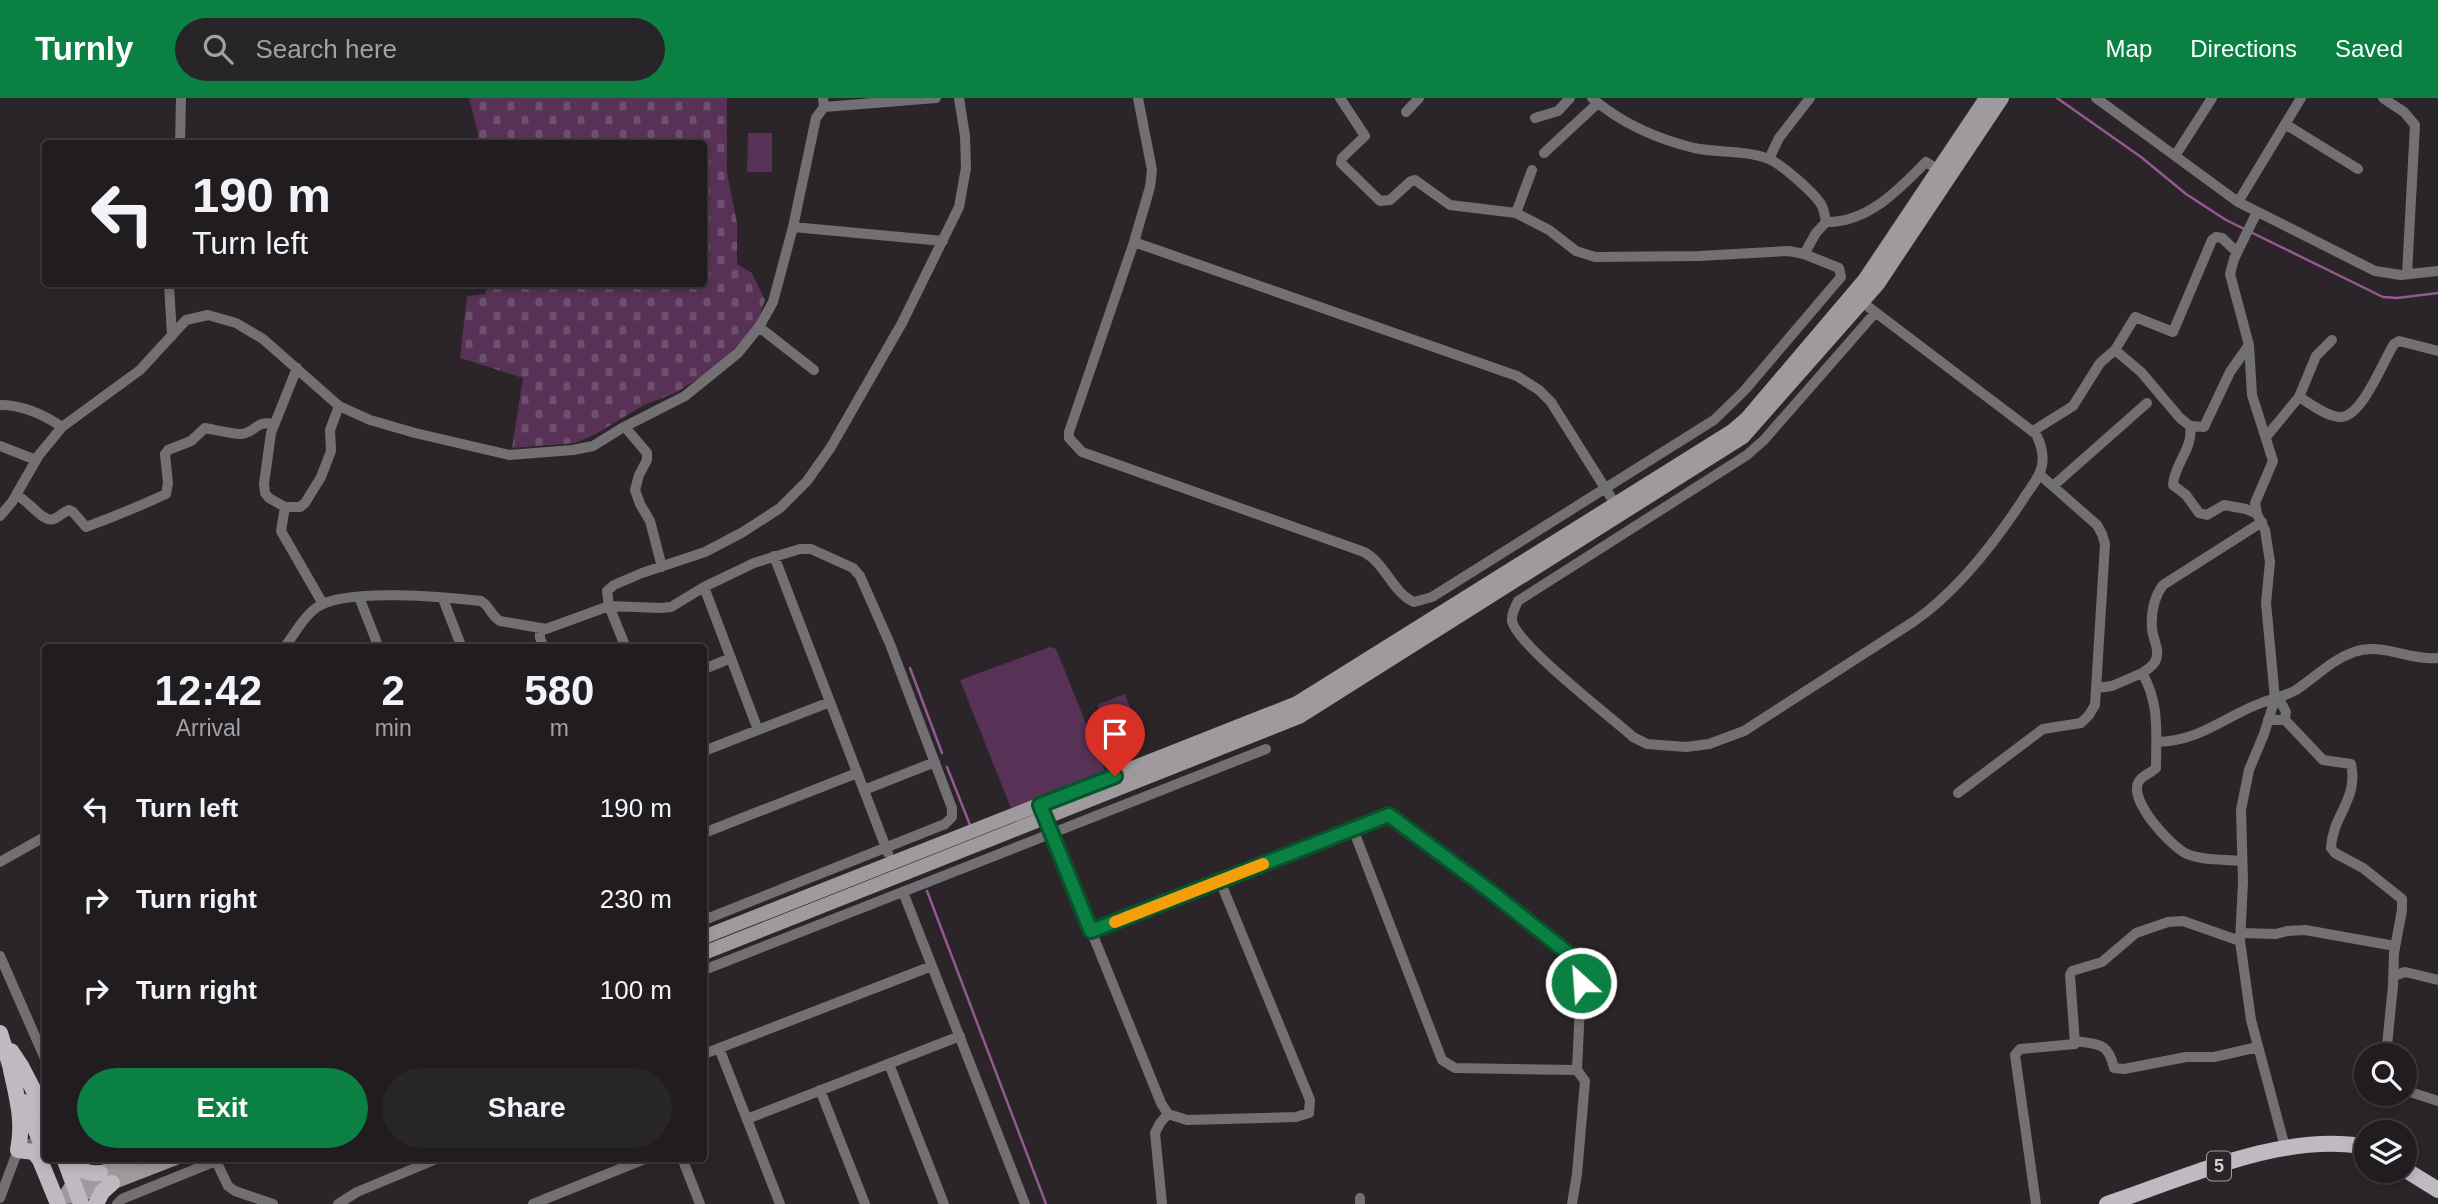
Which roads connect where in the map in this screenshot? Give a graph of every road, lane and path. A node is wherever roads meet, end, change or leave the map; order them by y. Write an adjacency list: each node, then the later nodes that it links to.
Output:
1 (181, 98): 20 (street)
2 (936, 98): 16 (street)
3 (959, 98): 32 (street)
4 (1138, 98): 33 (street)
5 (1340, 98): 28 (street)
6 (1419, 98): 17 (street)
7 (1570, 98): 18 (street)
8 (1810, 98): 23 (street)
9 (1986, 98): 26 (street)
10 (2002, 98): 39 (street)
11 (2096, 98): 22 (street)
12 (2212, 98): 22 (street)
13 (2301, 98): 19 (street)
14 (2383, 98): 37 (street)
15 (1595, 100): 21 (street); 23 (street)
16 (824, 102): 31 (street)
17 (1406, 112)
18 (1535, 118)
19 (2285, 124): 24 (street); 27 (street)
20 (180, 140)
21 (1544, 153)
22 (2175, 156): 27 (street)
23 (1769, 159): 30 (street)
24 (2358, 169)
25 (1532, 170): 28 (street)
26 (1939, 170): 30 (street); 39 (street)
27 (2238, 202): 29 (street)
28 (1516, 214): 35 (street)
29 (2256, 215): 34 (street); 37 (street)
30 (1826, 222): 35 (street)
31 (793, 227): 32 (street); 41 (street)
32 (943, 241): 70 (street)
33 (1134, 242): 63 (street); 63 (street)
34 (2238, 249): 44 (street); 45 (street)
35 (1804, 254): 63 (street)
36 (2438, 271): 37 (street)
37 (2407, 274)
38 (169, 287): 42 (street)
39 (1857, 298): 40 (street); 66 (street)
40 (1875, 313): 57 (street); 61 (street)
41 (759, 327): 48 (street); 56 (street)
42 (172, 336): 47 (street); 55 (street)
43 (2332, 340): 49 (street)
44 (2249, 345): 54 (street); 58 (street)
45 (2115, 350): 54 (street); 57 (street)
46 (2438, 351): 49 (street)
47 (297, 368): 52 (street); 53 (street)
48 (814, 370)
49 (2298, 397): 58 (street)
50 (2147, 403): 62 (street)
51 (0, 405): 55 (street)
52 (339, 406): 56 (street); 65 (street)
53 (274, 424): 64 (street); 65 (street)
54 (2190, 426): 68 (street)
55 (62, 427): 60 (street)
56 (625, 427): 70 (street)
57 (2033, 431): 61 (street)
58 (2266, 437): 68 (street)
59 (0, 446): 60 (street)
60 (36, 460): 64 (street)
61 (2039, 474): 62 (street)
62 (2053, 486): 88 (street)
63 (1606, 488): 66 (street)
64 (16, 495): 67 (street)
65 (285, 507): 74 (street)
66 (1619, 509): 101 (street)
67 (0, 516)
68 (2259, 518): 87 (street); 89 (street)
69 (774, 556): 71 (street); 90 (street); 97 (street)
70 (662, 566): 75 (street)
71 (704, 587): 75 (street); 85 (street)
72 (359, 597): 73 (street); 74 (street); 80 (street)
73 (443, 599): 76 (street); 81 (street)
74 (323, 604): 77 (street)
75 (609, 606): 76 (street); 83 (street)
76 (540, 628): 82 (street)
77 (293, 637): 78 (street); 79 (street)
78 (287, 644)
79 (296, 644)
80 (377, 644)
81 (460, 644)
82 (542, 644)
83 (624, 644)
84 (2438, 658): 89 (street)
85 (731, 659): 86 (street); 93 (street)
86 (707, 668)
87 (2142, 673): 88 (street); 94 (street)
88 (2096, 688): 100 (street)
89 (2276, 698): 91 (street); 92 (street); 94 (street)
90 (830, 702): 93 (street); 98 (street)
91 (2268, 720): 92 (street); 107 (street)
92 (2285, 720): 116 (street)
93 (758, 730): 96 (street)
94 (2157, 742): 107 (street)
95 (1266, 749): 104 (street)
96 (707, 750)
97 (935, 762): 99 (street); 106 (street)
98 (857, 773): 99 (street); 103 (street)
99 (864, 790): 106 (street)
100 (1958, 793)
101 (1043, 812): 104 (street); 109 (street)
102 (1353, 829): 110 (street); 133 (street); 133 (street)
103 (707, 832)
104 (1052, 834): 111 (street); 113 (street)
105 (42, 842): 108 (street)
106 (886, 848): 109 (street); 112 (street)
107 (2242, 861): 115 (street)
108 (0, 862)
109 (894, 870): 114 (street); 117 (street)
110 (1220, 881): 113 (street); 139 (street)
111 (903, 892): 119 (street); 120 (street)
112 (707, 919)
113 (1091, 931): 139 (street)
114 (707, 936)
115 (2241, 937): 116 (street); 125 (street); 127 (street)
116 (2395, 946): 121 (street)
117 (707, 952)
118 (0, 956): 129 (street)
119 (932, 965): 123 (street); 128 (street)
120 (707, 969)
121 (2394, 976): 122 (street); 126 (street)
122 (2438, 980)
123 (960, 1036): 131 (street); 173 (street)
124 (2, 1037): 132 (main road)
125 (2076, 1041): 127 (street); 176 (street)
126 (2387, 1043)
127 (2258, 1047): 144 (street)
128 (719, 1048): 130 (street); 140 (street)
129 (42, 1052)
130 (707, 1053)
131 (889, 1064): 135 (street); 172 (street)
132 (16, 1068): 134 (main road); 138 (main road); 141 (main road); 145 (main road)
133 (1577, 1070): 175 (street)
134 (42, 1089)
135 (820, 1090): 140 (street); 171 (street)
136 (2417, 1094): 137 (street)
137 (2438, 1101)
138 (42, 1108)
139 (1168, 1114): 174 (street)
140 (747, 1119): 170 (street)
141 (42, 1138): 145 (street)
142 (2334, 1144): 143 (main road, 5); 144 (main road, 5); 146 (main road, 5)
143 (2354, 1146)
144 (2285, 1147): 177 (main road, 5)
145 (18, 1150): 162 (street); 163 (main road)
146 (2354, 1150)
147 (49, 1162): 163 (main road)
148 (65, 1162): 163 (main road)
149 (75, 1162): 159 (main road)
150 (131, 1162): 159 (street)
151 (162, 1162): 159 (street)
152 (210, 1162): 165 (street)
153 (213, 1162): 166 (street)
154 (429, 1162): 167 (street)
155 (637, 1162): 168 (street)
156 (684, 1162): 169 (street)
157 (2417, 1167): 160 (main road)
158 (2417, 1177): 161 (main road)
159 (106, 1178): 163 (street); 164 (main road)
160 (2438, 1179)
161 (2438, 1190)
162 (0, 1198)
163 (70, 1198)
164 (96, 1204)
165 (117, 1204)
166 (273, 1204)
167 (338, 1204)
168 (533, 1204)
169 (700, 1204)
170 (780, 1204)
171 (864, 1204)
172 (944, 1204)
173 (1026, 1204)
174 (1162, 1204)
175 (1572, 1204)
176 (2036, 1204)
177 (2107, 1204)

